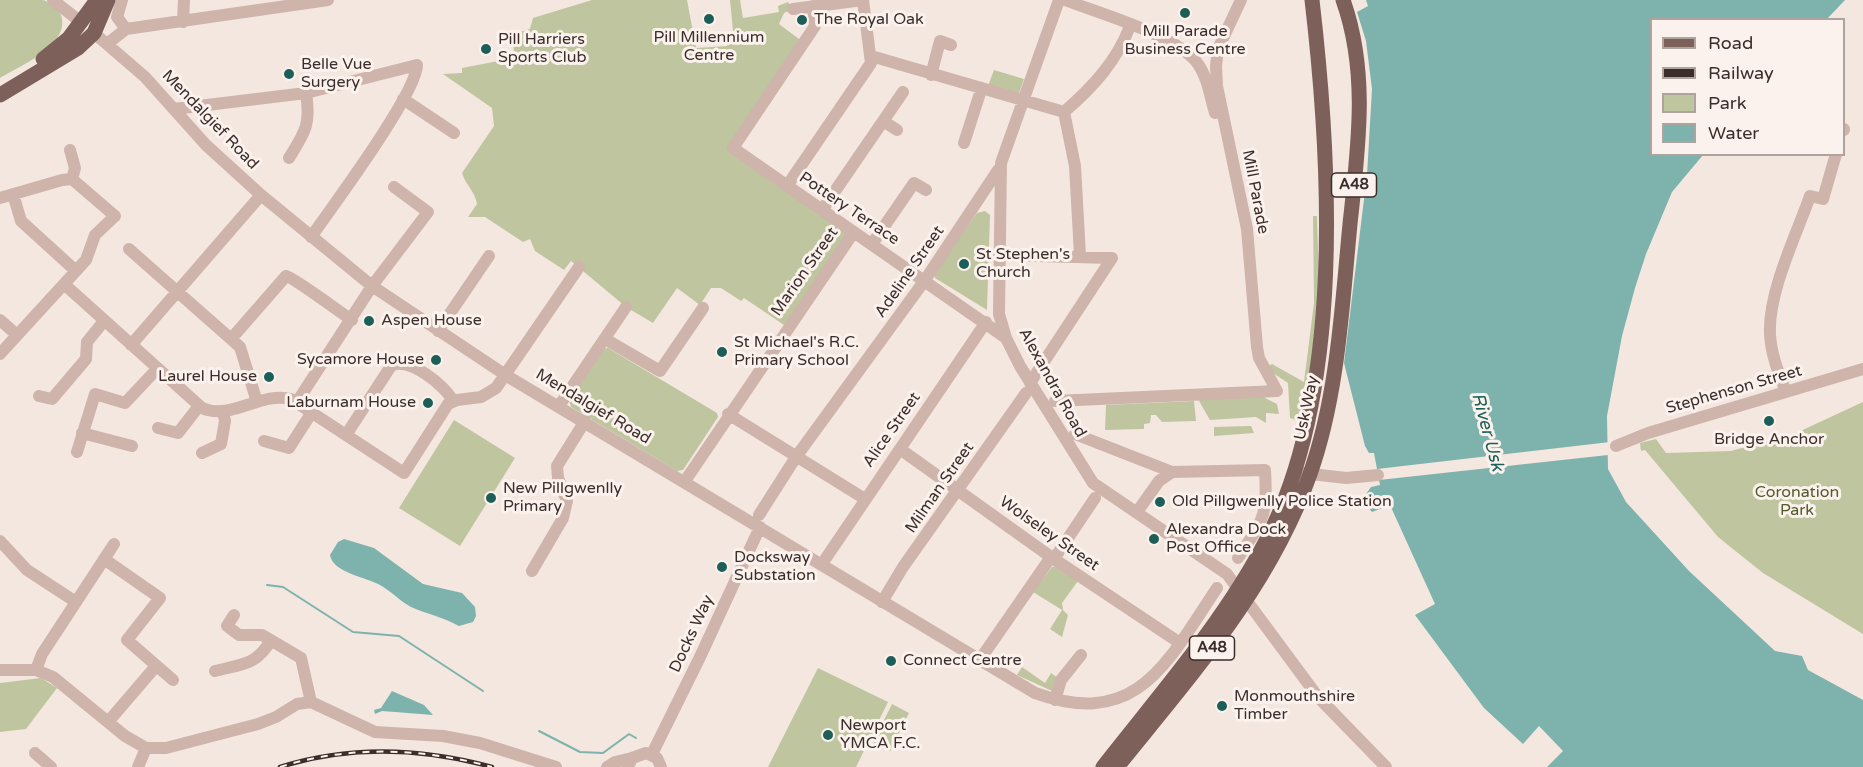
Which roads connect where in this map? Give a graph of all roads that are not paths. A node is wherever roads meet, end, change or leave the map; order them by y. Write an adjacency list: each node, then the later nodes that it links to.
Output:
1 (53, 0): 17 (street, Mendalgief Road)
2 (97, 0): 17 (main road)
3 (108, 0): 17 (main road)
4 (122, 0): 18 (street)
5 (184, 0): 15 (street)
6 (328, 0): 15 (street)
7 (863, 0): 13 (street); 21 (street)
8 (1059, 0): 29 (street, Alexandra Road)
9 (1065, 0): 16 (street)
10 (1241, 0): 81 (street, Mill Parade)
11 (1311, 0): 102 (main road, Usk Way / A48)
12 (1342, 0): 104 (main road, Usk Way / A48)
13 (813, 6): 14 (street); 42 (street, Pottery Terrace)
14 (793, 9)
15 (183, 22): 18 (street)
16 (1130, 26): 31 (street); 32 (street)
17 (88, 28): 19 (street, Mendalgief Road); 23 (main road); 27 (main road)
18 (126, 29): 19 (street)
19 (107, 44): 30 (street, Mendalgief Road)
20 (951, 45): 22 (street)
21 (871, 56): 22 (street); 42 (street)
22 (931, 75): 24 (street)
23 (0, 86)
24 (981, 90): 29 (street); 36 (street)
25 (903, 92): 33 (street)
26 (306, 93): 28 (street); 30 (street); 39 (street)
27 (0, 95)
28 (403, 99): 35 (street); 50 (street)
29 (1024, 101): 31 (street); 40 (street, Alexandra Road)
30 (174, 109): 46 (street, Mendalgief Road)
31 (1064, 112): 54 (street)
32 (1215, 113)
33 (883, 121): 34 (street); 48 (street)
34 (897, 130)
35 (454, 133)
36 (964, 143)
37 (70, 150): 41 (street)
38 (1835, 156): 79 (street)
39 (289, 158)
40 (1001, 164): 53 (street, Alexandra Road); 58 (street, Adeline Street)
41 (72, 179): 45 (street); 57 (street)
42 (787, 186): 48 (street, Pottery Terrace)
43 (394, 187): 60 (street)
44 (926, 190): 51 (street)
45 (13, 194): 47 (street); 57 (street)
46 (261, 195): 50 (street, Mendalgief Road); 61 (street)
47 (0, 198)
48 (822, 210): 49 (street, Pottery Terrace)
49 (854, 232): 51 (street, Pottery Terrace); 89 (street, Marion Street)
50 (311, 237): 60 (street, Mendalgief Road)
51 (872, 244): 58 (street, Pottery Terrace)
52 (129, 249): 61 (street)
53 (999, 255): 54 (street); 70 (street, Alexandra Road)
54 (1080, 255): 78 (street, Milman Street)
55 (489, 256): 68 (street)
56 (579, 267): 77 (street)
57 (76, 271): 59 (street)
58 (925, 280): 67 (street, Pottery Terrace); 101 (street, Adeline Street)
59 (64, 284): 66 (street); 69 (street)
60 (372, 286): 65 (street); 68 (street, Mendalgief Road)
61 (177, 291): 71 (street); 73 (street)
62 (626, 308): 72 (street)
63 (703, 308): 72 (street)
64 (0, 320): 69 (street)
65 (352, 320): 71 (street); 84 (street)
66 (104, 321): 73 (street); 80 (street)
67 (986, 322): 70 (street, Pottery Terrace); 98 (street, Alice Street)
68 (438, 331): 77 (street, Mendalgief Road)
69 (17, 335): 74 (street)
70 (1006, 338): 78 (street, Alexandra Road)
71 (231, 339): 83 (street)
72 (605, 339): 86 (street)
73 (131, 345): 75 (street)
74 (0, 354)
75 (157, 369): 85 (street); 92 (street)
76 (1863, 369): 79 (street, Stephenson Street)
77 (507, 375): 82 (street); 86 (street, Mendalgief Road)
78 (1028, 388): 107 (street, Milman Street); 110 (street, Alexandra Road)
79 (1786, 392): 97 (street, Stephenson Street)
80 (39, 396)
81 (1055, 400)
82 (453, 401): 94 (street); 94 (street)
83 (257, 402): 84 (street); 87 (street)
84 (297, 402): 88 (street)
85 (199, 405): 87 (street); 91 (street)
86 (559, 406): 90 (street, Mendalgief Road)
87 (223, 411): 100 (street)
88 (312, 412): 94 (street); 95 (street)
89 (728, 414): 101 (street); 106 (street, Marion Street)
90 (585, 421): 106 (street, Mendalgief Road); 118 (street)
91 (158, 428)
92 (82, 433): 96 (street); 99 (street)
93 (1075, 434): 103 (street)
94 (346, 435)
95 (264, 441)
96 (132, 446)
97 (1616, 446)
98 (900, 449): 107 (street, Wolseley Street); 109 (street, Alice Street)
99 (76, 452)
100 (202, 453)
101 (796, 457): 109 (street); 111 (street, Adeline Street)
102 (1293, 471): 104 (street); 119 (main road, Usk Way / A48)
103 (1172, 472): 110 (street); 116 (street)
104 (1310, 474): 105 (street); 121 (main road, Usk Way / A48)
105 (1378, 475)
106 (685, 481): 111 (street, Mendalgief Road)
107 (959, 491): 115 (street, Wolseley Street); 123 (street, Milman Street)
108 (1095, 498): 115 (street)
109 (865, 499): 114 (street, Alice Street)
110 (1137, 512): 119 (street, Alexandra Road)
111 (760, 521): 123 (street, Mendalgief Road); 139 (street, Docks Way)
112 (0, 541): 122 (street)
113 (114, 544): 117 (street)
114 (826, 558)
115 (1052, 558): 126 (street, Wolseley Street); 128 (street)
116 (1238, 558)
117 (104, 559): 122 (street); 129 (street)
118 (532, 571)
119 (1239, 587): 121 (street, Alexandra Road); 146 (main road, Usk Way / A48)
120 (1217, 588): 126 (street)
121 (1247, 601): 147 (main road, Usk Way / A48); 148 (street, Alexandra Road)
122 (76, 602): 131 (street)
123 (882, 602): 128 (street, Mendalgief Road)
124 (234, 615): 125 (street)
125 (271, 640): 132 (street); 135 (street)
126 (1179, 643): 134 (street, Mendalgief Road)
127 (1081, 655): 134 (street)
128 (979, 661): 134 (street, Mendalgief Road)
129 (156, 666): 133 (street); 136 (street)
130 (0, 670): 131 (street)
131 (36, 670): 136 (street)
132 (215, 671)
133 (173, 680)
134 (1055, 700)
135 (311, 702): 137 (street); 143 (street)
136 (108, 722): 137 (street)
137 (146, 748): 142 (street)
138 (34, 753): 141 (street)
139 (652, 754): 140 (street); 145 (street)
140 (630, 762): 144 (street)
141 (51, 767)
142 (138, 767)
143 (556, 767)
144 (607, 767)
145 (661, 767)
146 (1103, 767)
147 (1117, 767)
148 (1386, 767)

